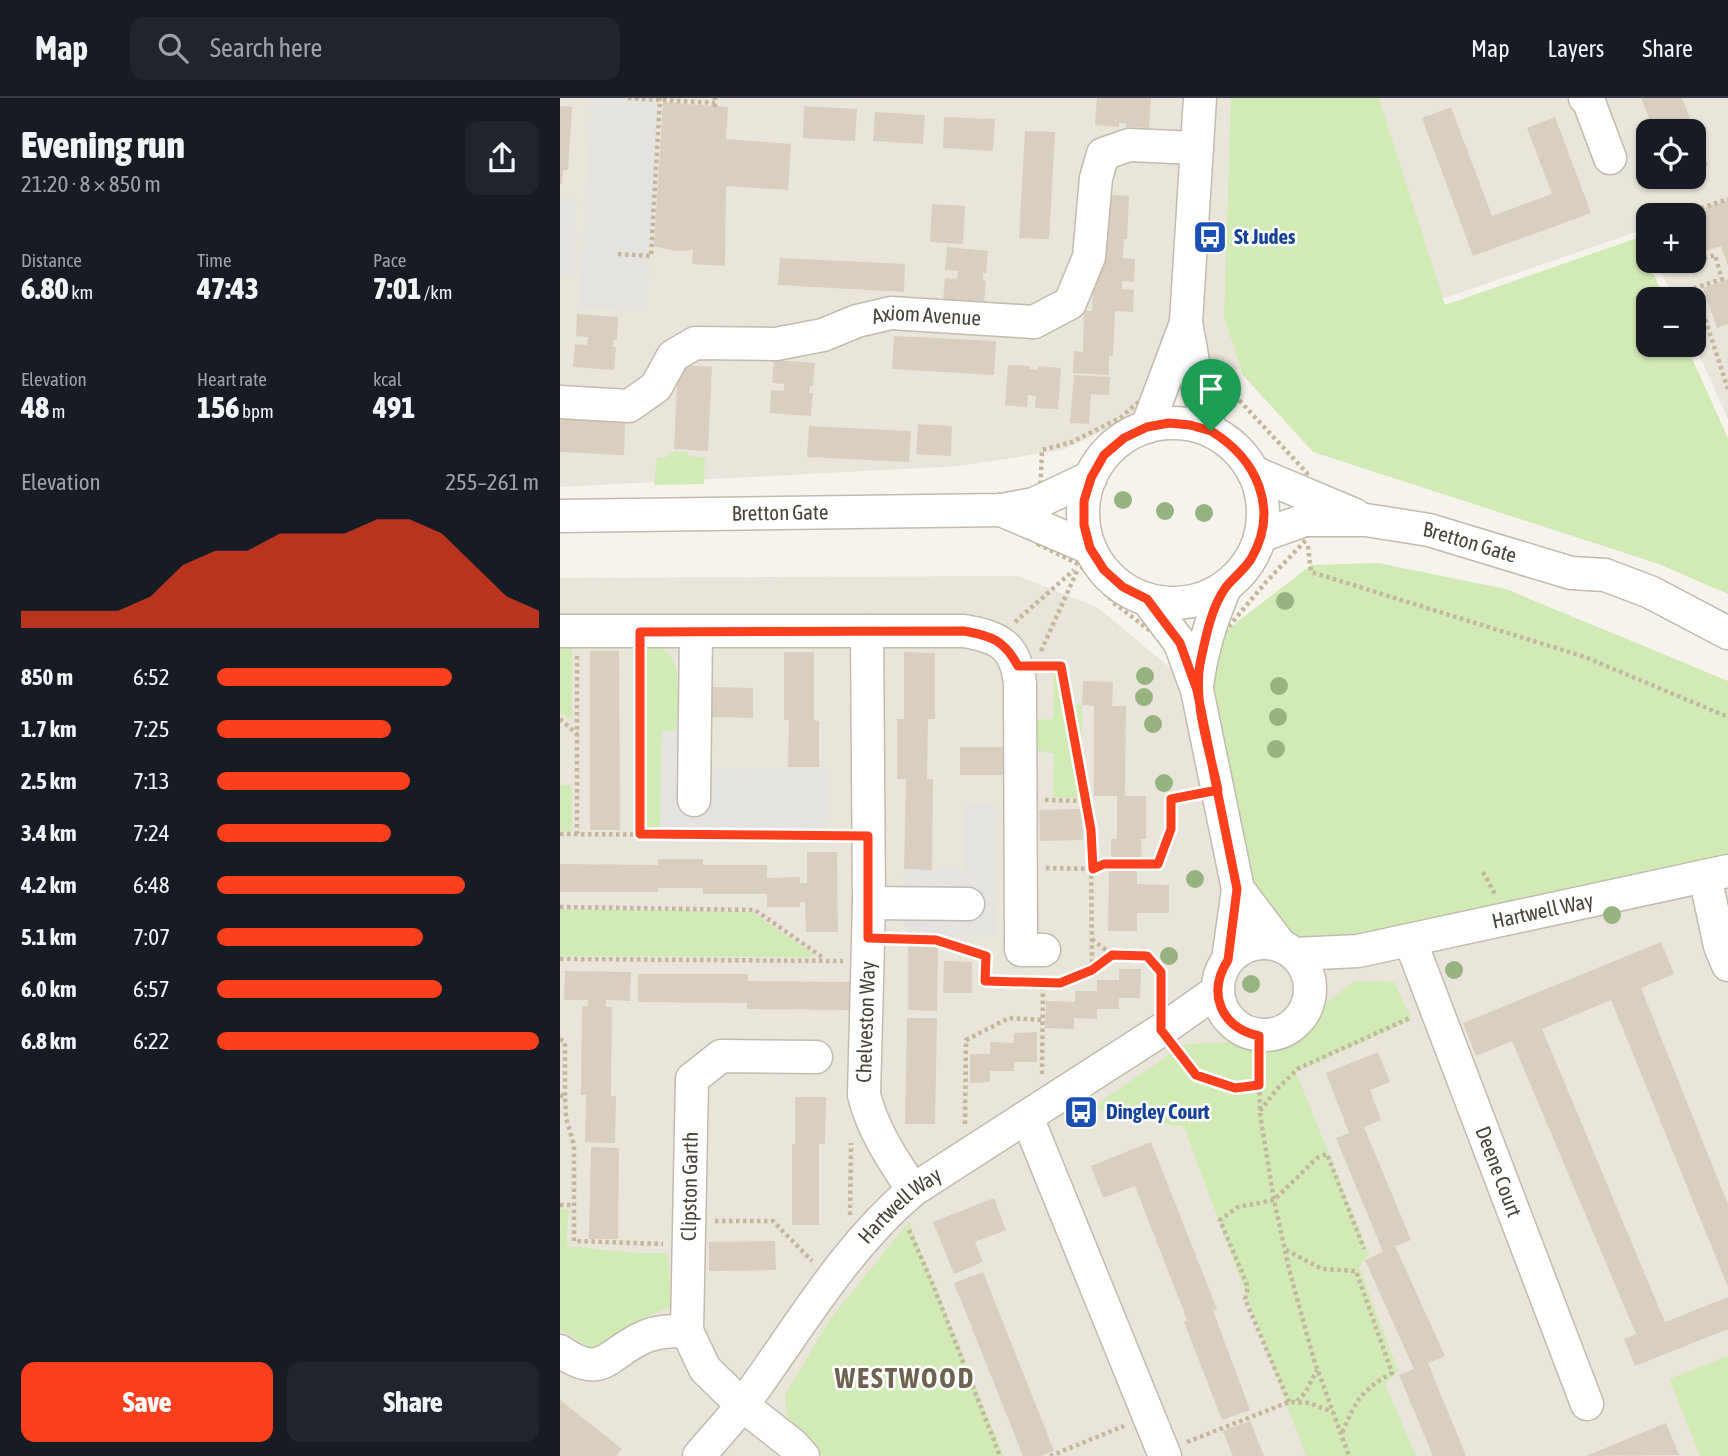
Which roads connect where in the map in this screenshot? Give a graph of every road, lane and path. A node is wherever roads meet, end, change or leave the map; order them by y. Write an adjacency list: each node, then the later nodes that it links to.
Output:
1 (1200, 98): 6 (street)
2 (1586, 98): 7 (street)
3 (628, 99): 4 (path)
4 (660, 99): 5 (path); 10 (path)
5 (715, 103)
6 (1197, 148): 12 (street); 16 (street, Axiom Avenue)
7 (1610, 158)
8 (1728, 199): 9 (path)
9 (1706, 206)
10 (618, 254)
11 (1706, 258): 14 (path)
12 (1186, 322): 17 (street); 18 (street)
13 (1226, 385): 21 (path)
14 (1728, 389)
15 (1151, 391): 19 (path)
16 (560, 402)
17 (1147, 427): 18 (street); 22 (street)
18 (1211, 431): 20 (street)
19 (1042, 450)
20 (1253, 472): 25 (street, Bretton Gate); 26 (street)
21 (1307, 472)
22 (1091, 478): 23 (street, Bretton Gate); 28 (street)
23 (1001, 510): 24 (street, Bretton Gate); 28 (street, Bretton Gate)
24 (560, 516)
25 (1366, 520): 26 (street, Bretton Gate); 29 (street, Bretton Gate)
26 (1261, 536): 30 (street)
27 (1038, 544): 28 (path)
28 (1085, 557): 31 (street); 38 (path); 39 (path); 41 (path)
29 (1571, 573): 37 (street, Bretton Gate); 40 (street, Bretton Gate)
30 (1225, 588): 31 (street); 42 (street)
31 (1147, 599): 42 (street)
32 (568, 631): 35 (street); 45 (path)
33 (867, 631): 36 (street); 38 (street); 53 (street, Chelveston Way)
34 (1225, 631): 43 (path)
35 (640, 632): 36 (street); 52 (path)
36 (695, 632): 48 (street)
37 (1728, 633)
38 (996, 639): 41 (street)
39 (1169, 645)
40 (1728, 655)
41 (1026, 666): 47 (street); 49 (path)
42 (1197, 690): 46 (street)
43 (1728, 717)
44 (560, 719): 45 (path)
45 (577, 734): 51 (path)
46 (1218, 790): 55 (path); 57 (street)
47 (1021, 799): 49 (path); 54 (street)
48 (694, 800)
49 (1086, 801): 55 (path)
50 (560, 834): 51 (path)
51 (578, 834): 52 (path)
52 (640, 834): 53 (path)
53 (868, 836): 58 (street, Chelveston Way)
54 (1021, 868): 55 (path); 64 (street)
55 (1093, 869): 61 (path)
56 (1716, 874): 62 (street, Hartwell Way); 71 (street)
57 (1237, 889): 65 (street); 70 (street)
58 (869, 903): 59 (street); 63 (street, Chelveston Way)
59 (968, 904)
60 (560, 907): 69 (path)
61 (1092, 940): 67 (path); 72 (path)
62 (1410, 940): 66 (street, Hartwell Way); 76 (street, Deene Court)
63 (868, 950): 69 (path); 73 (path); 88 (street, Chelveston Way)
64 (1044, 950)
65 (1288, 950): 66 (street, Hartwell Way); 70 (street); 75 (street)
66 (1358, 951): 75 (street)
67 (1112, 955): 72 (path); 78 (path)
68 (560, 959): 69 (path)
69 (823, 960)
70 (1228, 960): 74 (street)
71 (1728, 965)
72 (1092, 970): 73 (path)
73 (1043, 982): 77 (path)
74 (1217, 991): 78 (street, Hartwell Way); 79 (street)
75 (1310, 999): 79 (street)
76 (1435, 1008): 85 (path); 101 (street, Deene Court)
77 (1042, 1020): 83 (path); 87 (path)
78 (1164, 1029): 79 (street); 82 (path); 86 (street, Hartwell Way)
79 (1250, 1033): 82 (path)
80 (560, 1039): 84 (path)
81 (816, 1057): 92 (street, Clipston Garth)
82 (1259, 1085): 85 (path)
83 (1042, 1088)
84 (563, 1096): 91 (path)
85 (1260, 1112): 89 (path)
86 (1027, 1117): 88 (street, Hartwell Way); 104 (street)
87 (965, 1132)
88 (905, 1197): 95 (street, Hartwell Way); 109 (path)
89 (1274, 1200): 93 (path); 94 (path); 100 (path)
90 (560, 1205): 91 (path)
91 (574, 1205): 92 (path)
92 (689, 1233): 95 (path); 96 (street, Clipston Garth)
93 (1364, 1249)
94 (1286, 1250): 98 (path); 105 (path)
95 (830, 1280): 102 (street, Hartwell Way)
96 (687, 1331): 97 (street); 102 (street, Clipston Garth)
97 (560, 1351)
98 (1317, 1369): 99 (path); 103 (path)
99 (1296, 1401): 100 (path); 103 (path)
100 (1289, 1402): 106 (path)
101 (1587, 1404)
102 (742, 1405): 107 (street, Hartwell Way); 108 (street, Clipston Garth)
103 (1334, 1412): 105 (path)
104 (1150, 1416): 106 (street); 110 (path)
105 (1342, 1434): 111 (path)
106 (1165, 1454)
107 (699, 1456)
108 (803, 1456)
109 (1000, 1456)
110 (1050, 1456)
111 (1349, 1456)

